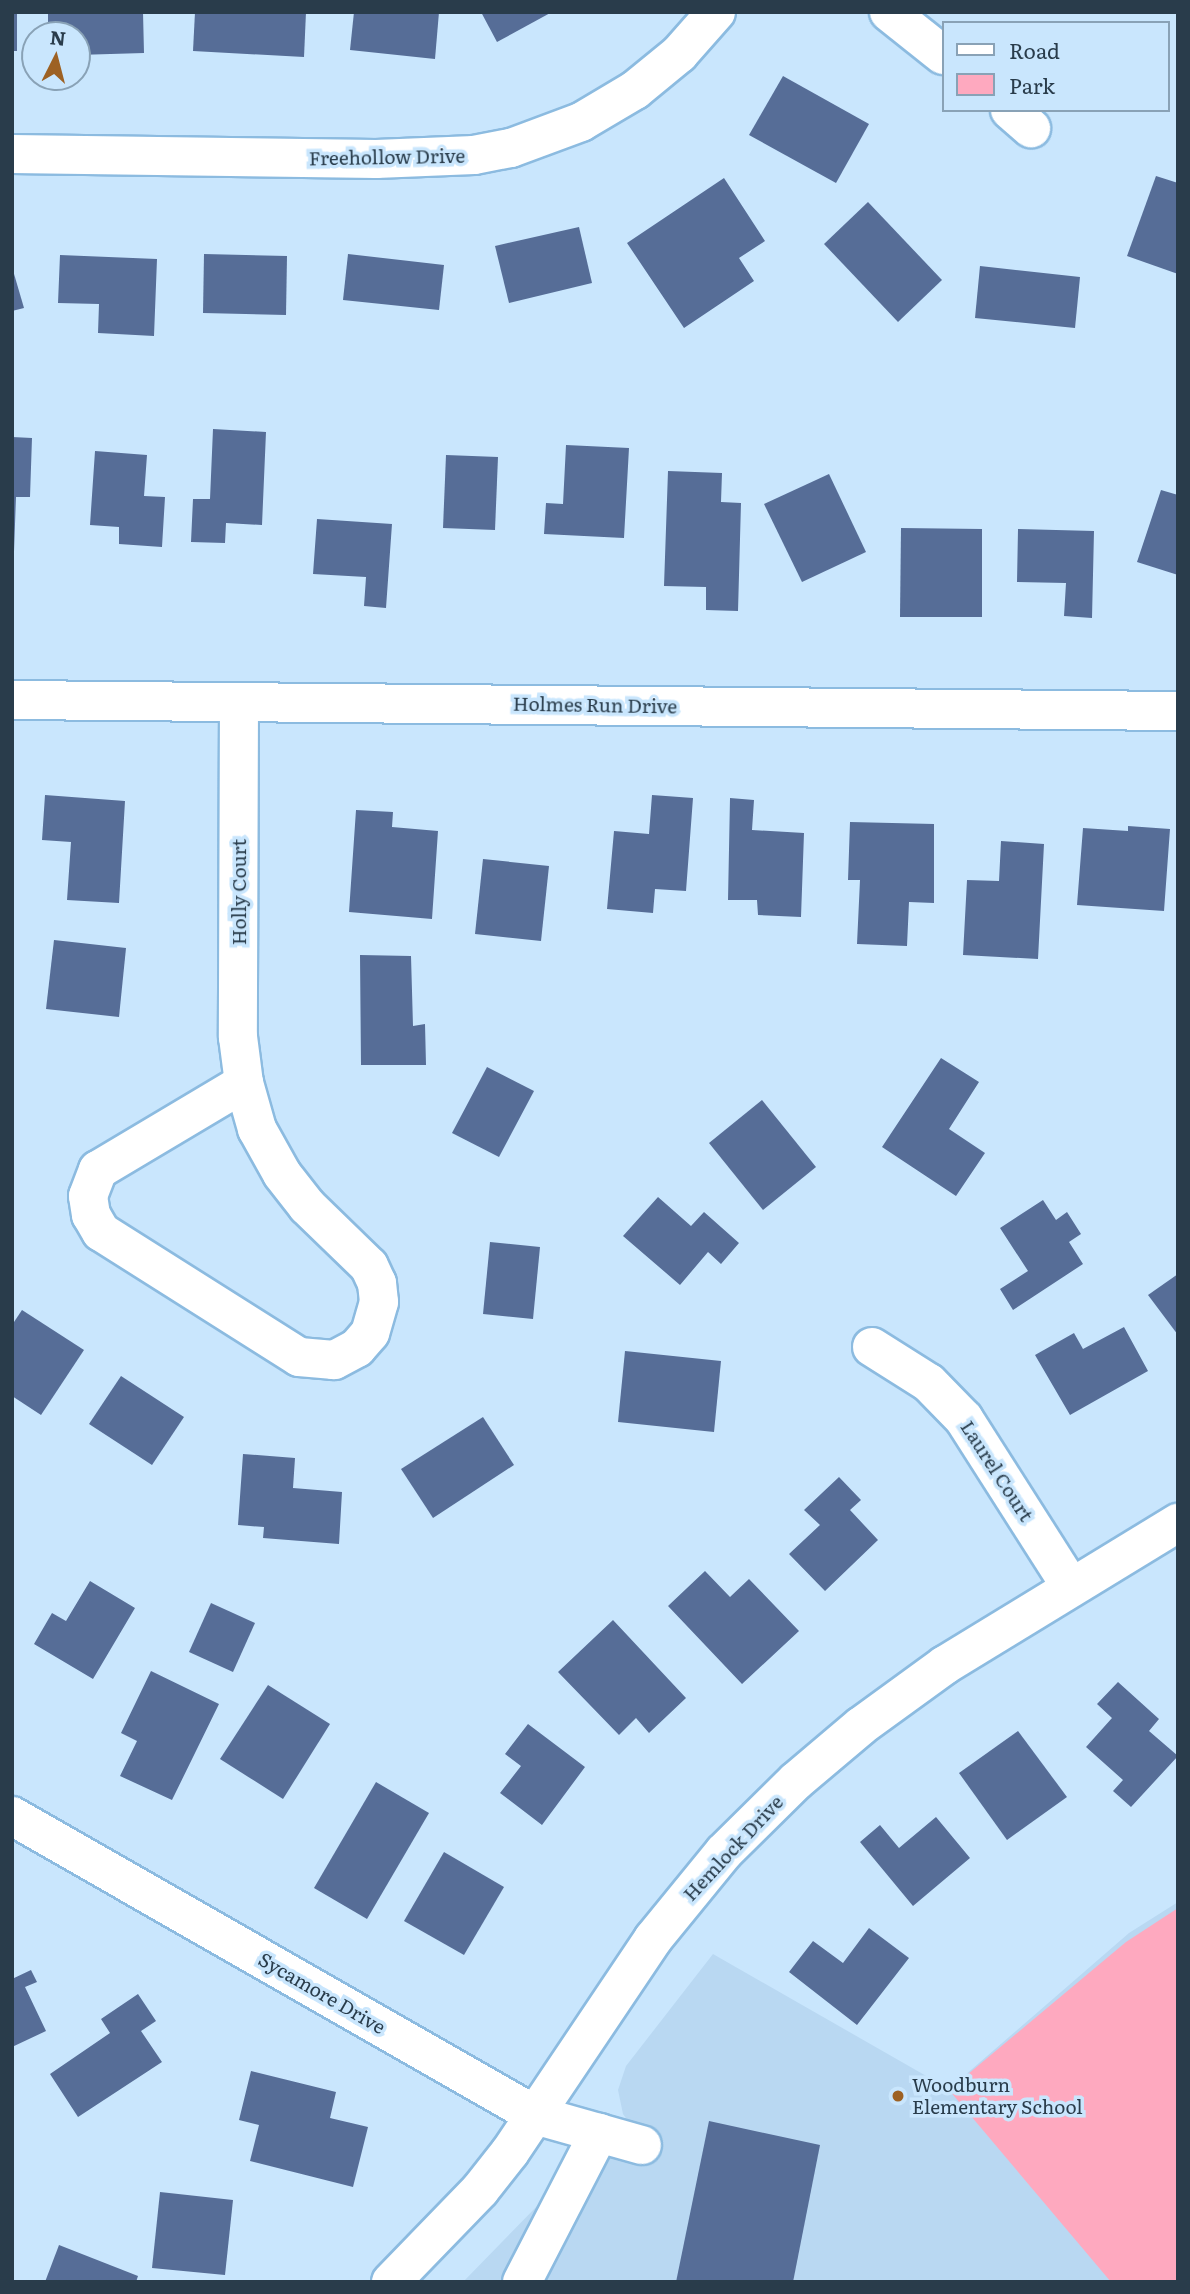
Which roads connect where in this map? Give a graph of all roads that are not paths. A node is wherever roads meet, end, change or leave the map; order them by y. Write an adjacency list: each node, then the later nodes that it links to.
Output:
1 (716, 12): 4 (street, Freehollow Drive)
2 (889, 12): 3 (street)
3 (942, 54)
4 (12, 154)
5 (12, 700): 6 (street, Holmes Run Drive)
6 (239, 702): 7 (street, Holmes Run Drive); 8 (street, Holly Court)
7 (1178, 711)
8 (244, 1083): 8 (street, Holly Court)
9 (872, 1347): 11 (street, Laurel Court)
10 (1178, 1523): 11 (street, Hemlock Drive)
11 (1071, 1587): 13 (street, Hemlock Drive)
12 (12, 1816): 13 (street, Sycamore Drive)
13 (535, 2115): 14 (street, Sycamore Drive); 16 (street, Hemlock Drive)
14 (598, 2133): 15 (street, Sycamore Drive); 17 (street)
15 (642, 2145)
16 (391, 2282)
17 (522, 2282)

